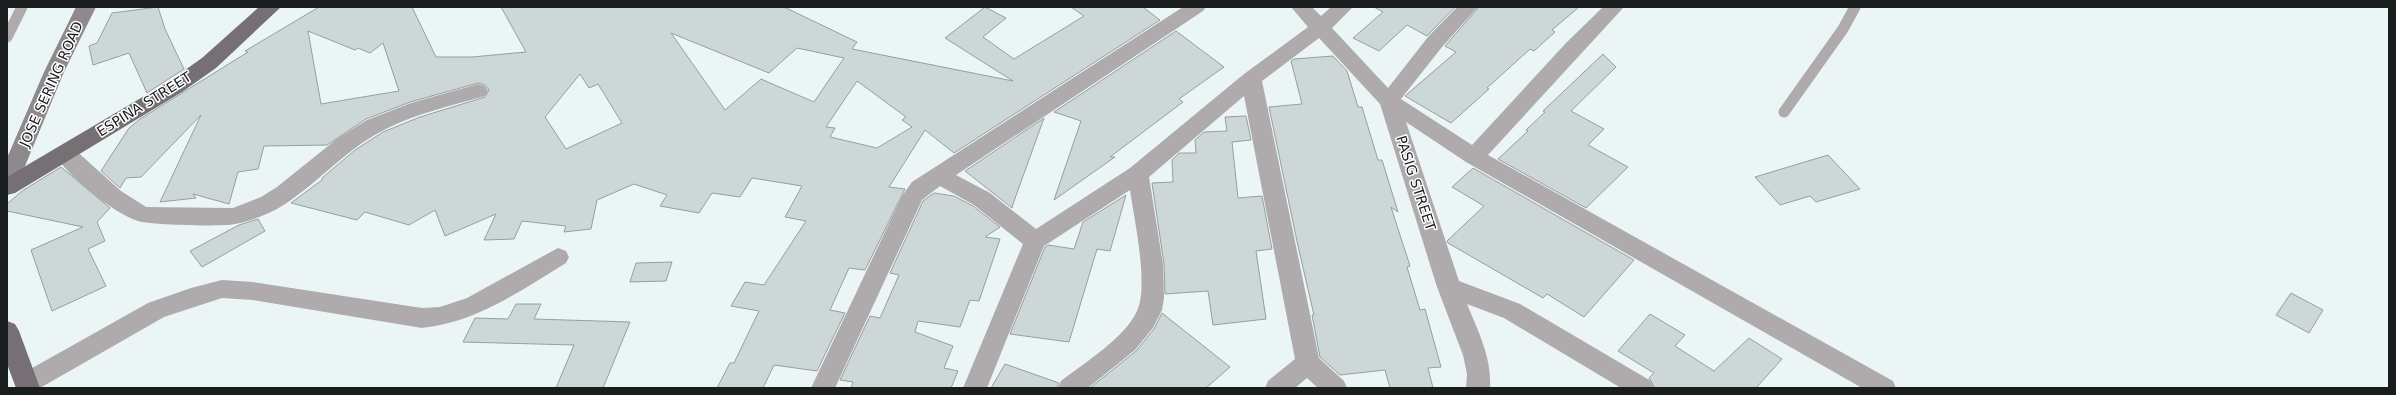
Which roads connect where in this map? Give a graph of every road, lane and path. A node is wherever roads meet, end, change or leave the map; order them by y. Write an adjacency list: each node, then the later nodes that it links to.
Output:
1 (22, 7): 11 (lane)
2 (86, 7): 20 (main road, JOSE SERING ROAD)
3 (271, 7): 16 (main road, ESPINA STREET)
4 (1196, 7): 19 (street)
5 (1301, 7): 10 (street, PASIG STREET)
6 (1343, 7): 10 (street)
7 (1468, 7): 14 (street)
8 (1614, 7): 17 (street)
9 (1855, 7): 15 (lane)
10 (1320, 27): 12 (street); 14 (street, PASIG STREET)
11 (7, 37)
12 (1251, 79): 18 (street); 26 (street)
13 (478, 91): 16 (street)
14 (1390, 101): 17 (street); 24 (street, PASIG STREET)
15 (1784, 112)
16 (65, 153): 21 (main road, ESPINA STREET)
17 (1474, 157): 28 (street)
18 (1138, 174): 22 (street); 31 (street)
19 (938, 175): 22 (street); 29 (street)
20 (7, 183)
21 (7, 187)
22 (1034, 241): 30 (street)
23 (558, 257): 27 (street)
24 (1449, 287): 34 (street, PASIG STREET); 35 (street)
25 (7, 331): 27 (main road)
26 (1308, 363): 32 (street); 33 (street)
27 (27, 386)
28 (1875, 386)
29 (823, 388)
30 (975, 388)
31 (1070, 388)
32 (1277, 388)
33 (1335, 388)
34 (1478, 388)
35 (1642, 388)

